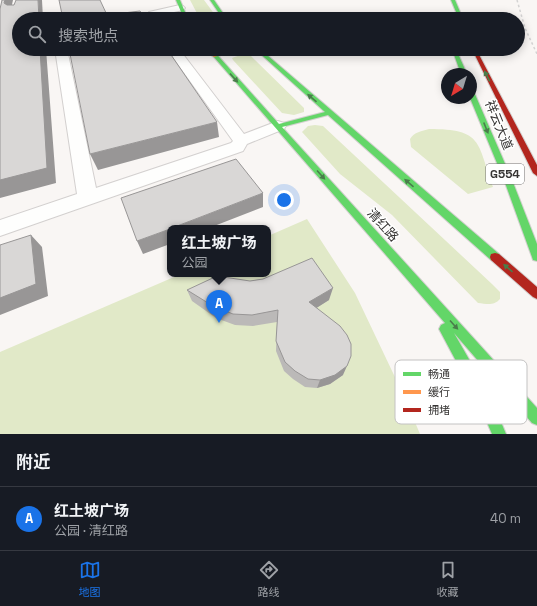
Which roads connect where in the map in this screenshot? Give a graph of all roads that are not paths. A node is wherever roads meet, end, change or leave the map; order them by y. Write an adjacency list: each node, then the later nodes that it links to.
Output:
1 (212, 0): 5 (main road)
2 (453, 0): 6 (main road)
3 (179, 4): 4 (street)
4 (159, 12)
5 (220, 12)
6 (458, 12)
7 (62, 56): 19 (street)
8 (178, 56): 17 (street)
9 (215, 56): 16 (main road, 清红路, one-way to 16)
10 (265, 56): 15 (main road, one-way to 10)
11 (457, 56): 13 (main road)
12 (478, 56): 18 (main road, 祥云大道 / G554, one-way to 12)
13 (462, 68)
14 (476, 104): 21 (main road, 祥云大道 / G554, one-way to 21)
15 (328, 112): 16 (main road); 23 (main road, one-way to 15)
16 (278, 126): 17 (street); 22 (main road, 清红路, one-way to 22)
17 (241, 141): 19 (street)
18 (537, 173)
19 (88, 198): 20 (street)
20 (0, 228)
21 (537, 257)
22 (415, 281): 24 (main road); 25 (main road, 清红路, one-way to 25)
23 (537, 294)
24 (463, 360)
25 (485, 360)
26 (527, 407): 27 (main road, 清红路, one-way to 27)
27 (537, 418)
28 (495, 424): 29 (main road)
29 (499, 434)

